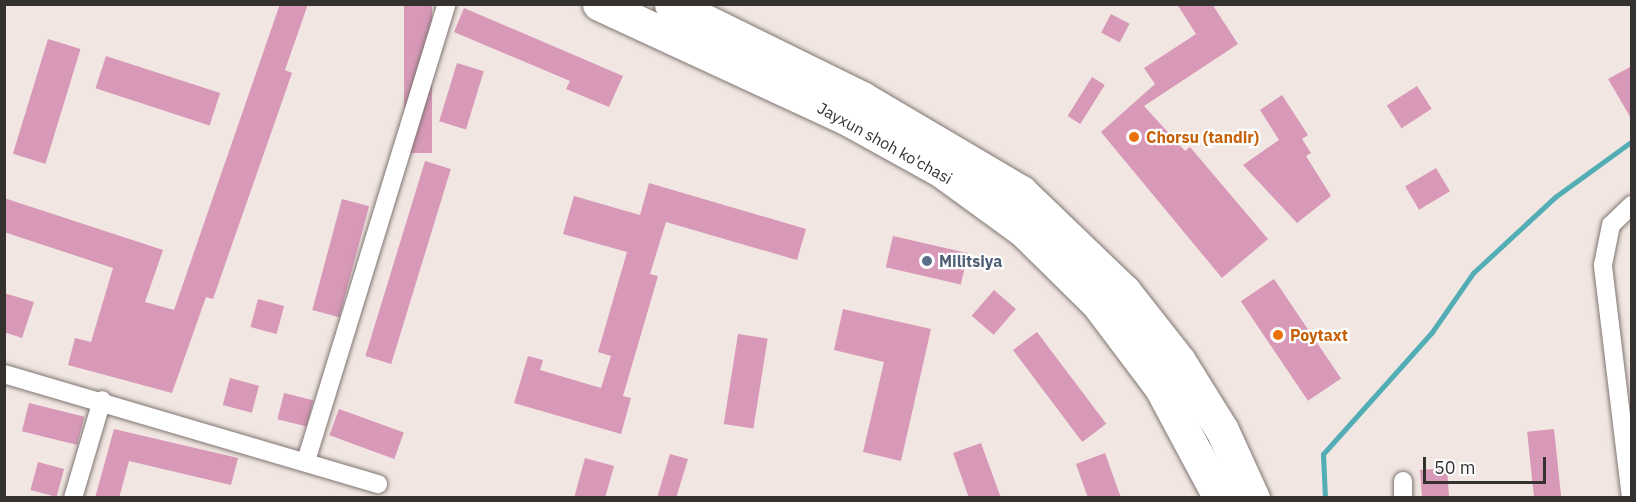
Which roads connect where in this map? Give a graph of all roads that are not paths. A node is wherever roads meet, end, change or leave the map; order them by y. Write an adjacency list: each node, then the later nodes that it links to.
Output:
1 (447, 4): 9 (street)
2 (599, 4): 13 (highway, Jayxun shoh ko'chasi)
3 (671, 4): 14 (highway, Jayxun shoh ko'chasi)
4 (1632, 205): 5 (street)
5 (1611, 225): 6 (street); 11 (street)
6 (1632, 228)
7 (4, 374): 8 (street)
8 (102, 400): 9 (street); 12 (street)
9 (306, 461): 10 (street)
10 (378, 484)
11 (1631, 496)
12 (73, 498)
13 (1220, 498)
14 (1253, 498)

